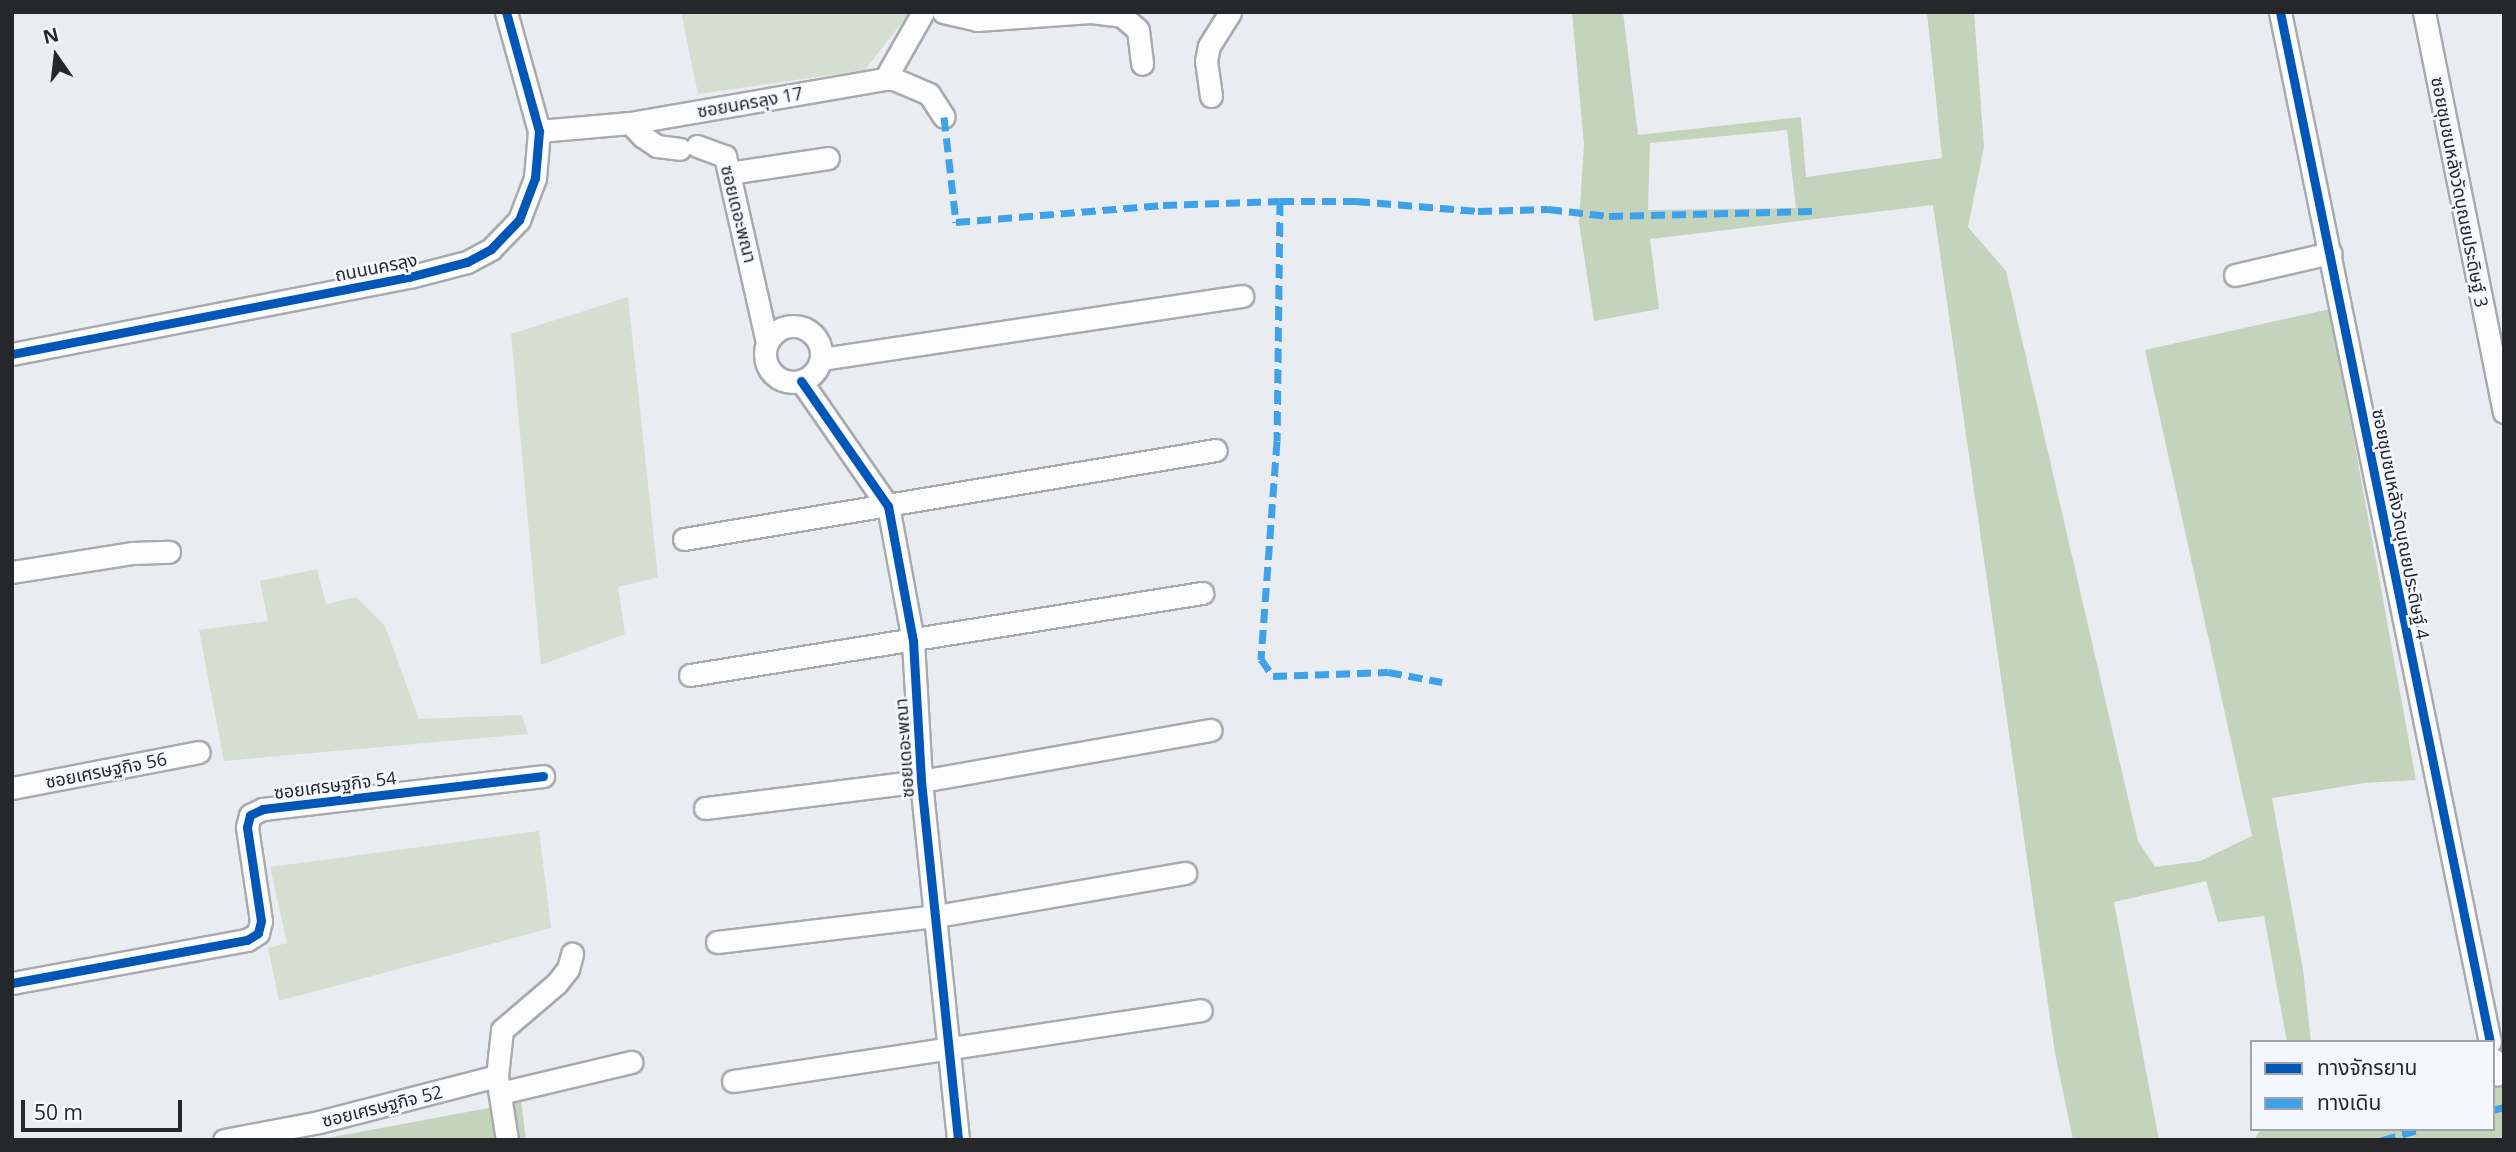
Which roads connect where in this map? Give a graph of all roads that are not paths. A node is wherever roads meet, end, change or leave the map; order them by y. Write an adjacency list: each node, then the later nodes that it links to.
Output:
1 (506, 12): 12 (street, ถนนนครลุง)
2 (923, 12): 8 (street)
3 (943, 12): 7 (street)
4 (1230, 12): 9 (street)
5 (2280, 12): 15 (street, ซอยชุมชนหลังวัดบุณยประดิษฐ์ 4)
6 (2424, 12): 22 (street, ซอยชุมชนหลังวัดบุณยประดิษฐ์ 3)
7 (1142, 64)
8 (885, 79): 10 (street, ซอยนครลุง 17); 11 (street, ซอยนครลุง 17)
9 (1211, 96)
10 (944, 117)
11 (630, 123): 12 (street, ซอยนครลุง 17); 14 (street, ซอยเดอะพณา)
12 (539, 131): 19 (street, ถนนนครลุง)
13 (828, 159): 14 (street)
14 (729, 173): 18 (street, ซอยเดอะพณา)
15 (2330, 253): 16 (street); 43 (street, ซอยชุมชนหลังวัดบุณยประดิษฐ์ 4)
16 (2235, 275)
17 (1242, 296): 20 (street)
18 (767, 342): 20 (street); 21 (street, ซอยเดอะพณา)
19 (12, 354)
20 (821, 359): 21 (street)
21 (801, 381): 24 (street, ซอยเดอะพณา)
22 (2504, 412)
23 (1216, 450): 24 (street)
24 (888, 506): 25 (street); 29 (street, ซอยเดอะพณา)
25 (684, 539)
26 (169, 552): 27 (street)
27 (12, 572)
28 (1202, 593): 29 (street)
29 (913, 641): 30 (street); 34 (street, ซอยเดอะพณา)
30 (690, 675)
31 (1211, 730): 34 (street)
32 (199, 752): 35 (street, ซอยเศรษฐกิจ 56)
33 (543, 776): 41 (street, ซอยเศรษฐกิจ 54)
34 (921, 781): 36 (street); 38 (street, ซอยเดอะพณา)
35 (12, 788)
36 (705, 808)
37 (1185, 873): 38 (street)
38 (936, 916): 39 (street); 44 (street, ซอยเดอะพณา)
39 (717, 942)
40 (572, 954): 47 (street)
41 (12, 983)
42 (1201, 1010): 44 (street)
43 (2490, 1040)
44 (948, 1050): 46 (street); 51 (street, ซอยเดอะพณา)
45 (631, 1062): 47 (street, ซอยเศรษฐกิจ 52)
46 (733, 1081)
47 (498, 1084): 48 (street, ซอยเศรษฐกิจ 52); 50 (street)
48 (321, 1131): 49 (street, ซอยเศรษฐกิจ 52)
49 (224, 1140)
50 (508, 1140)
51 (958, 1140)

